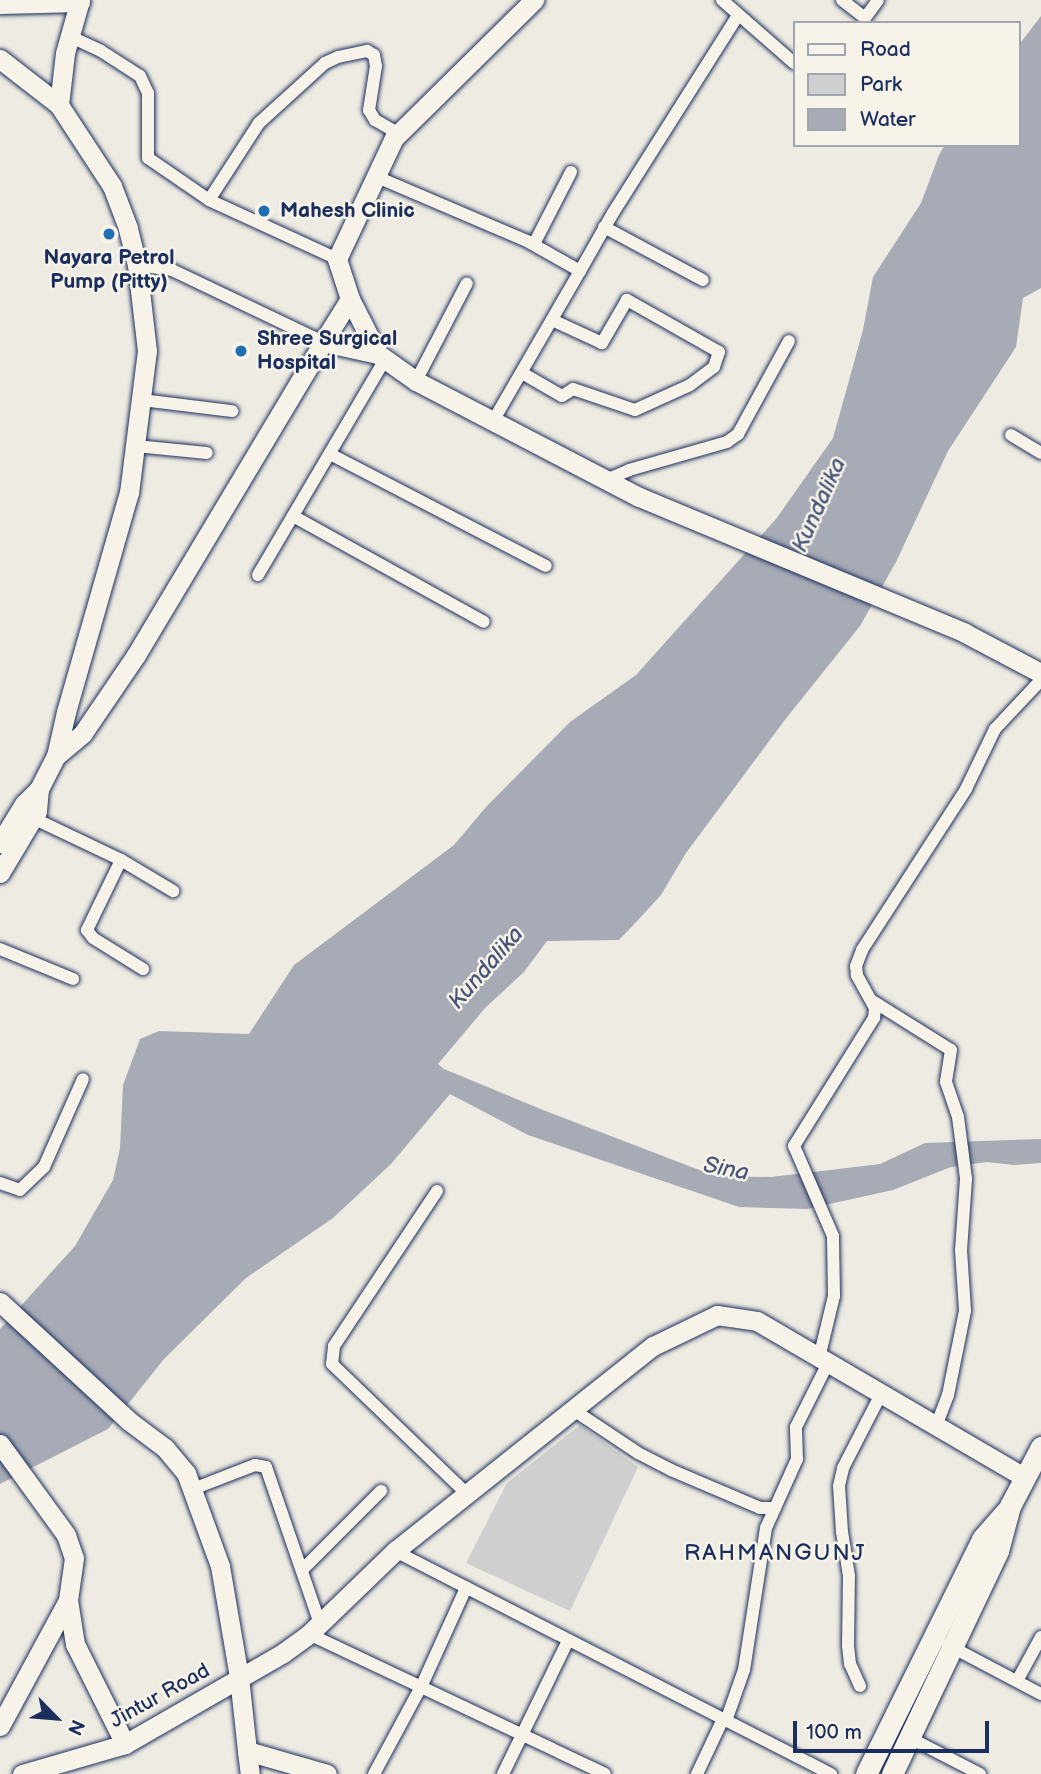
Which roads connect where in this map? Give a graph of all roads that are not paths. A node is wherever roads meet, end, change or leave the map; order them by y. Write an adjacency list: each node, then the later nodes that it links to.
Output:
1 (534, 0): 12 (main road)
2 (722, 0): 7 (street)
3 (842, 0): 4 (street)
4 (878, 0)
5 (84, 1): 6 (main road); 8 (main road)
6 (0, 4)
7 (738, 15): 10 (street); 16 (street)
8 (69, 36): 11 (main road); 15 (street)
9 (0, 59): 11 (main road)
10 (792, 61)
11 (59, 105): 19 (main road)
12 (398, 134): 14 (main road); 15 (street)
13 (571, 172): 17 (street)
14 (377, 177): 17 (street); 18 (main road)
15 (209, 200): 18 (street)
16 (604, 227): 20 (street); 21 (street)
17 (534, 244): 20 (street)
18 (337, 259): 23 (main road)
19 (137, 265): 26 (street); 30 (main road)
20 (580, 271): 24 (street)
21 (704, 280)
22 (467, 284): 29 (street)
23 (350, 299): 26 (main road); 27 (main road)
24 (552, 320): 28 (street); 28 (street)
25 (789, 341): 38 (street)
26 (323, 342): 27 (main road); 45 (main road)
27 (382, 356): 29 (main road); 37 (street)
28 (522, 373): 32 (street)
29 (416, 381): 32 (main road)
30 (142, 400): 31 (street); 34 (main road)
31 (232, 411)
32 (493, 421): 38 (main road)
33 (1011, 435): 36 (street)
34 (136, 446): 35 (street); 45 (main road)
35 (206, 453)
36 (1041, 453)
37 (330, 454): 39 (street); 40 (street)
38 (606, 480): 43 (main road)
39 (293, 516): 41 (street); 42 (street)
40 (546, 566)
41 (258, 575)
42 (484, 622)
43 (1041, 673)
44 (1041, 680): 55 (street)
45 (56, 756): 46 (main road)
46 (39, 789): 47 (main road); 48 (main road)
47 (33, 818): 49 (street); 50 (main road)
48 (0, 843)
49 (121, 860): 51 (street); 53 (street)
50 (0, 873)
51 (173, 891)
52 (0, 948): 54 (street)
53 (143, 970)
54 (73, 979)
55 (869, 999): 60 (street); 63 (street)
56 (83, 1079): 57 (street)
57 (0, 1183)
58 (437, 1191): 69 (street)
59 (5, 1307): 67 (main road)
60 (824, 1361): 61 (main road, Jintur Road); 62 (main road, Jintur Road); 70 (street)
61 (881, 1394): 63 (main road, Jintur Road); 82 (street)
62 (572, 1409): 69 (main road, Jintur Road); 70 (street)
63 (936, 1426): 66 (main road, Jintur Road)
64 (0, 1444): 74 (main road)
65 (1041, 1447): 66 (main road)
66 (1024, 1477): 78 (main road)
67 (193, 1489): 72 (street); 79 (main road)
68 (381, 1491): 72 (street)
69 (467, 1493): 71 (main road, Jintur Road)
70 (775, 1508): 84 (street)
71 (396, 1550): 73 (street); 75 (main road, Jintur Road)
72 (302, 1570): 75 (street)
73 (466, 1588): 77 (street); 81 (street)
74 (68, 1600): 85 (main road); 88 (main road)
75 (315, 1629): 79 (main road, Jintur Road); 81 (street)
76 (1041, 1637): 80 (street)
77 (568, 1642): 84 (street); 86 (street)
78 (944, 1643): 80 (street); 87 (main road); 98 (main road)
79 (239, 1677): 88 (main road, Jintur Road); 89 (main road)
80 (1017, 1681): 83 (street)
81 (422, 1685): 86 (street); 93 (street)
82 (860, 1686)
83 (1041, 1694)
84 (725, 1720): 96 (street); 97 (street)
85 (0, 1726)
86 (523, 1734): 94 (street); 95 (street)
87 (908, 1737): 99 (main road); 100 (street)
88 (125, 1744): 90 (main road, Jintur Road)
89 (247, 1751): 91 (main road); 92 (main road)
90 (22, 1774)
91 (250, 1774)
92 (327, 1774)
93 (374, 1774)
94 (503, 1774)
95 (605, 1774)
96 (697, 1774)
97 (831, 1774)
98 (866, 1774)
99 (892, 1774)
100 (980, 1774)

